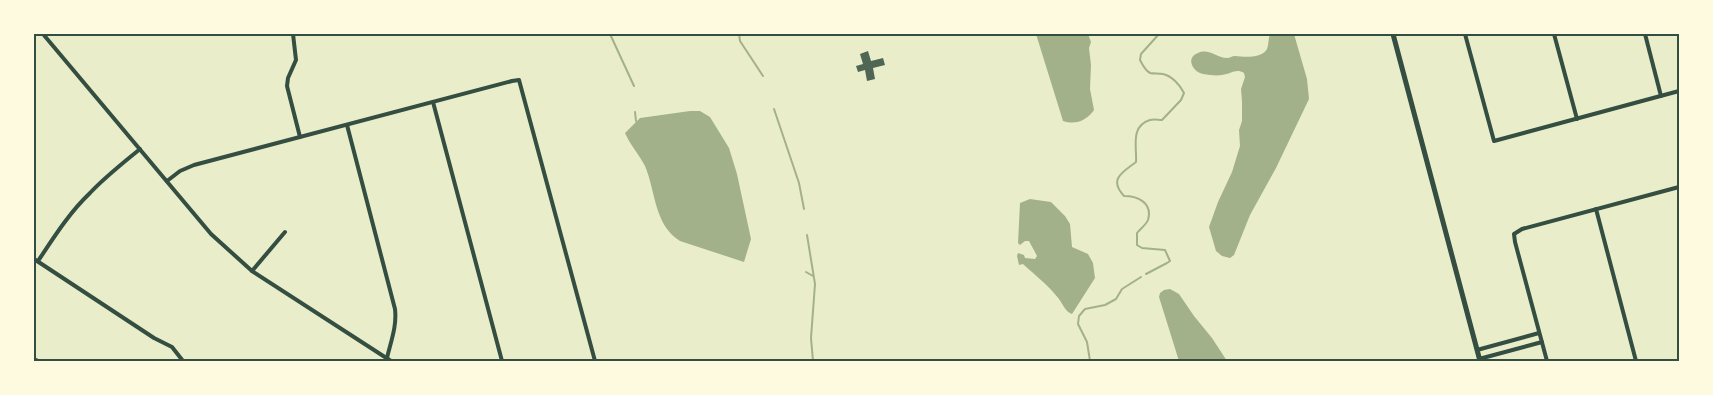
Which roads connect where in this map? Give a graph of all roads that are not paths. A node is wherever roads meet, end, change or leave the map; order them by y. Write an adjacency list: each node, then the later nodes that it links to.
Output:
1 (43, 34): 13 (street)
2 (293, 34): 12 (street)
3 (1392, 34): 22 (street)
4 (1465, 34): 10 (street)
5 (1554, 34): 10 (street)
6 (1645, 34): 8 (street)
7 (1679, 91): 8 (street)
8 (1662, 96): 10 (street)
9 (433, 102): 11 (street); 29 (street); 30 (street)
10 (1577, 119)
11 (347, 125): 12 (street); 23 (street)
12 (300, 137): 14 (street)
13 (140, 149): 14 (street); 18 (street)
14 (166, 181): 19 (street)
15 (1679, 188): 16 (street)
16 (1596, 210): 20 (street); 32 (street)
17 (284, 232): 19 (street)
18 (36, 260): 27 (street)
19 (252, 271): 23 (street)
20 (1539, 333): 21 (street); 22 (street)
21 (1542, 342): 25 (street); 31 (street)
22 (1477, 350): 25 (street)
23 (387, 358): 28 (street)
24 (34, 359): 26 (street)
25 (1480, 360)
26 (38, 361)
27 (183, 361)
28 (392, 361)
29 (502, 361)
30 (595, 361)
31 (1547, 361)
32 (1636, 361)

